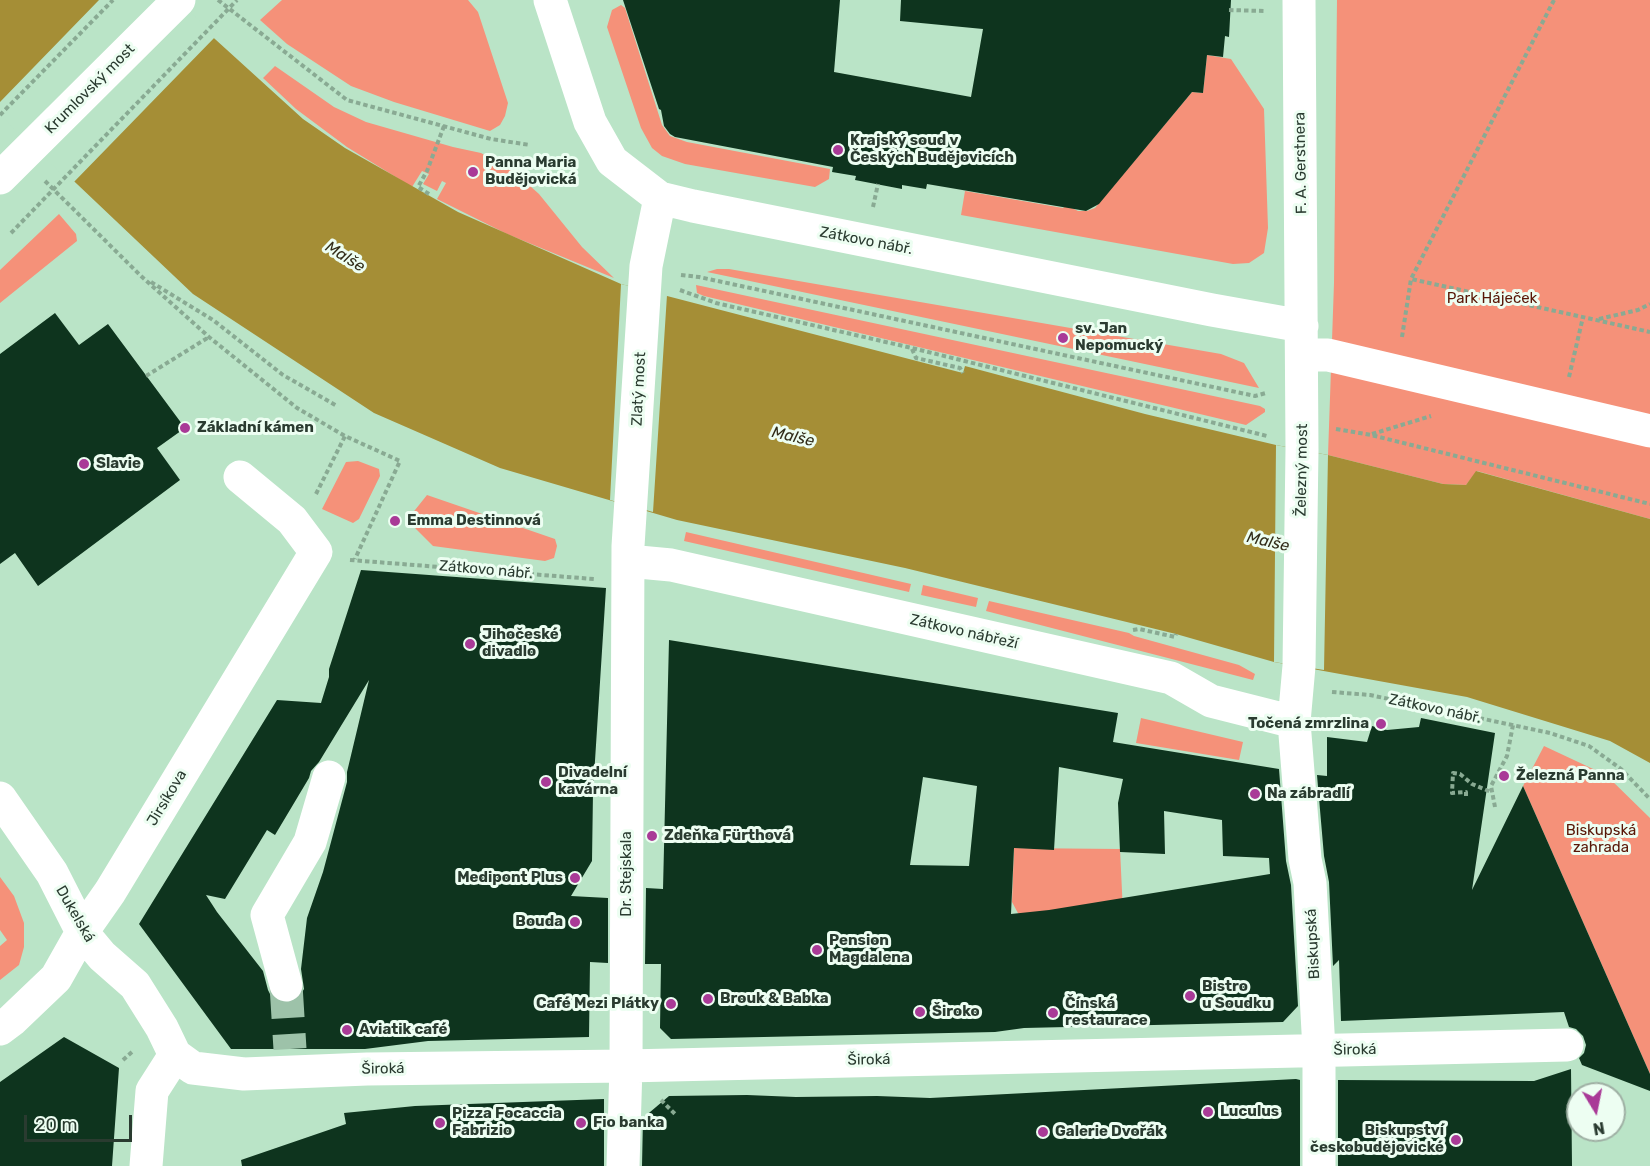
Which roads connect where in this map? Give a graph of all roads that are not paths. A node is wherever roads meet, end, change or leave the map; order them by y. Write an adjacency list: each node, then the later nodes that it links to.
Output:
1 (179, 0): 4 (street, Krumlovský most)
2 (550, 0): 5 (street, Zátkovo nábř.)
3 (1285, 6): 6 (street, F. A. Gerstnera)
4 (0, 178)
5 (660, 198): 6 (street, Zátkovo nábř.); 9 (street, Zlatý most)
6 (1302, 340): 7 (street, Zátkovo nábř.); 10 (street, Železný most)
7 (1650, 432)
8 (240, 477): 13 (street, Jirsíkova)
9 (619, 574): 10 (street, Zátkovo nábřeží); 19 (street, Dr. Stejskala)
10 (1294, 722): 17 (street, Biskupská)
11 (329, 777): 14 (street)
12 (0, 798): 13 (street, Dukelská)
13 (82, 932): 15 (street, Jirsíkova); 18 (street, Dukelská)
14 (286, 985)
15 (0, 1029)
16 (1568, 1045): 17 (street, Široká)
17 (1319, 1050): 19 (street, Široká); 22 (street, Biskupská)
18 (175, 1056): 19 (street, Široká); 20 (street)
19 (626, 1066): 21 (street, Dr. Stejskala)
20 (146, 1166)
21 (623, 1166)
22 (1319, 1166)

